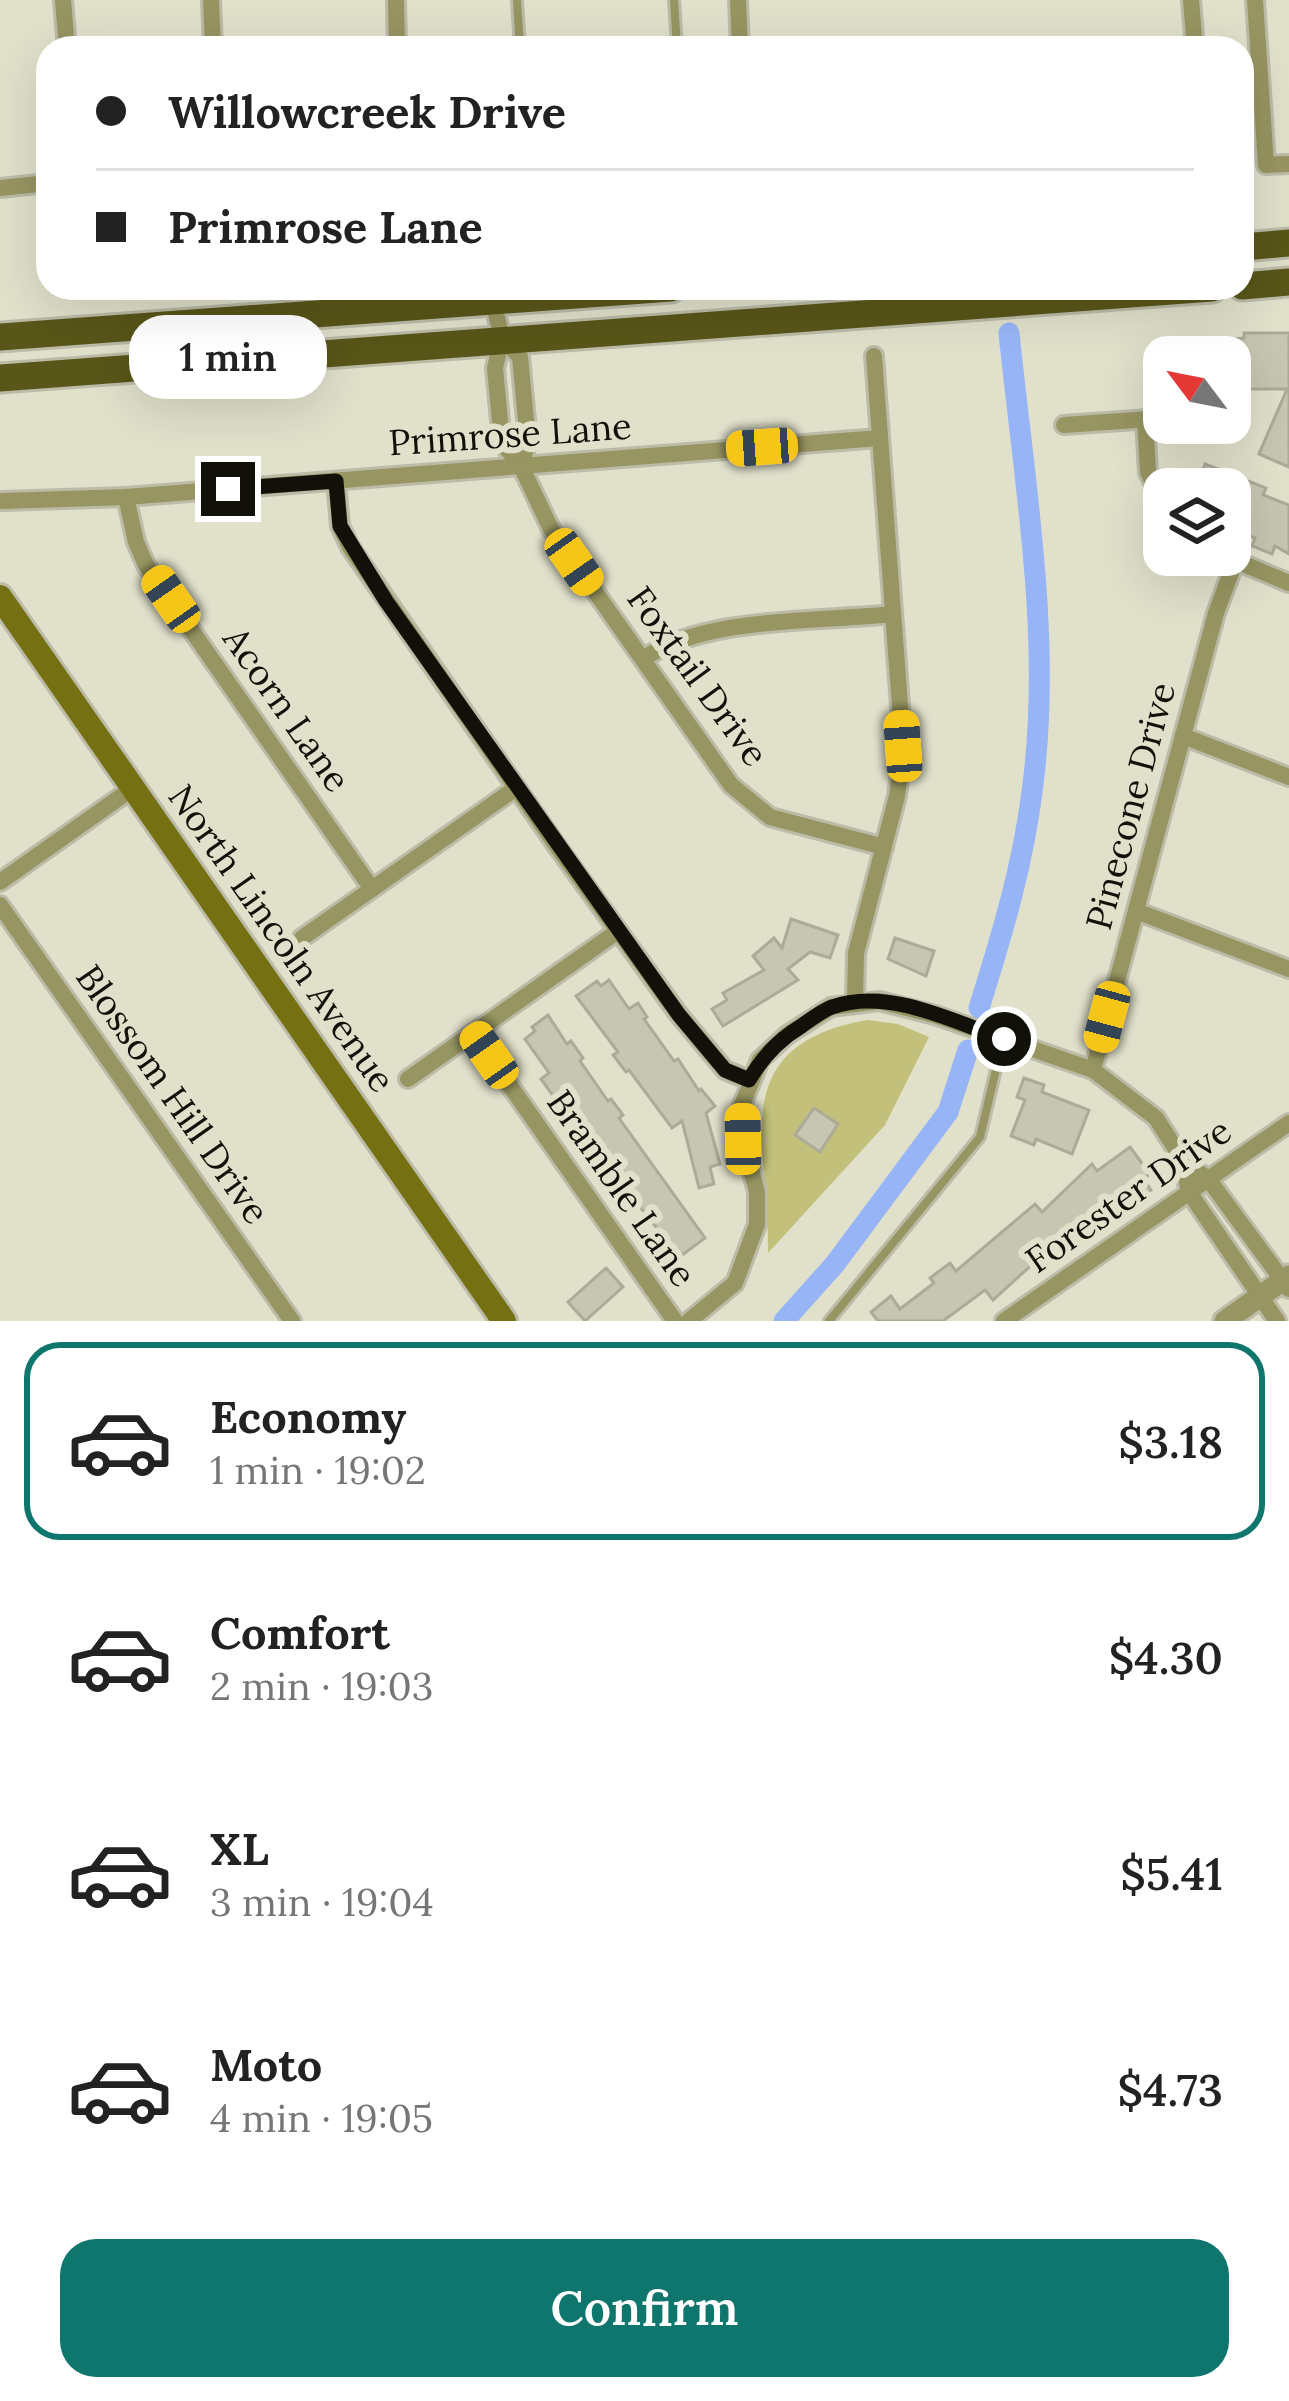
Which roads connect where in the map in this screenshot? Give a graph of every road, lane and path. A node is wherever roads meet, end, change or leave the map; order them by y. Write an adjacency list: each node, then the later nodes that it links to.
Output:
1 (63, 0): 9 (street)
2 (211, 0): 10 (street)
3 (396, 0): 11 (street)
4 (518, 0): 12 (lane)
5 (674, 0): 13 (lane)
6 (738, 0): 14 (street)
7 (1191, 0): 15 (street)
8 (1255, 0): 16 (street)
9 (66, 36)
10 (212, 36)
11 (397, 36)
12 (520, 36)
13 (676, 36)
14 (740, 36)
15 (1194, 36)
16 (1289, 164)
17 (36, 184): 18 (street)
18 (0, 188)
19 (1289, 243): 20 (main road)
20 (1254, 246)
21 (1289, 282): 22 (main road)
22 (1254, 285)
23 (433, 300): 26 (main road)
24 (493, 300): 27 (street)
25 (1042, 300): 27 (main road)
26 (0, 337)
27 (502, 338): 29 (main road); 30 (street, Foxtail Drive); 31 (street, Foxtail Drive)
28 (874, 356): 34 (street)
29 (0, 378)
30 (525, 404): 31 (lane); 35 (street, Foxtail Drive)
31 (498, 405): 35 (street, Foxtail Drive)
32 (1143, 419): 33 (street)
33 (1064, 425)
34 (879, 438): 35 (street, Primrose Lane); 43 (street)
35 (521, 466): 36 (street, Primrose Lane); 44 (street, Foxtail Drive)
36 (336, 481): 37 (street, Primrose Lane); 48 (street)
37 (126, 497): 38 (street, Primrose Lane); 51 (street, Acorn Lane)
38 (2, 501)
39 (1251, 567): 41 (street)
40 (1225, 576): 45 (street, Pinecone Drive)
41 (1289, 583)
42 (0, 597): 47 (main road, North Lincoln Avenue)
43 (893, 614): 44 (street); 49 (street)
44 (643, 659): 49 (street, Foxtail Drive)
45 (1183, 736): 46 (street); 53 (street, Pinecone Drive)
46 (1289, 777)
47 (133, 788): 50 (street); 70 (main road, North Lincoln Avenue)
48 (516, 788): 51 (street); 54 (street)
49 (884, 847): 57 (street)
50 (0, 883)
51 (372, 889): 55 (street)
52 (0, 905): 69 (street, Blossom Hill Drive)
53 (1136, 911): 56 (street); 60 (street, Pinecone Drive)
54 (618, 931): 58 (street); 62 (street)
55 (302, 938)
56 (1289, 969)
57 (855, 1003): 59 (street); 62 (street)
58 (473, 1033): 61 (street); 71 (street, Bramble Lane)
59 (1004, 1039): 60 (street); 73 (lane)
60 (1093, 1070): 64 (street)
61 (408, 1079)
62 (749, 1080): 72 (street)
63 (1289, 1124): 65 (street, Forester Drive)
64 (1182, 1159): 65 (street); 66 (street)
65 (1209, 1180): 66 (street, Forester Drive); 67 (street)
66 (1189, 1192): 68 (street); 74 (street, Forester Drive)
67 (1287, 1282): 68 (street)
68 (1260, 1297): 75 (street); 76 (street)
69 (292, 1321)
70 (504, 1321)
71 (675, 1321)
72 (689, 1321)
73 (829, 1321)
74 (1004, 1321)
75 (1225, 1321)
76 (1277, 1321)

